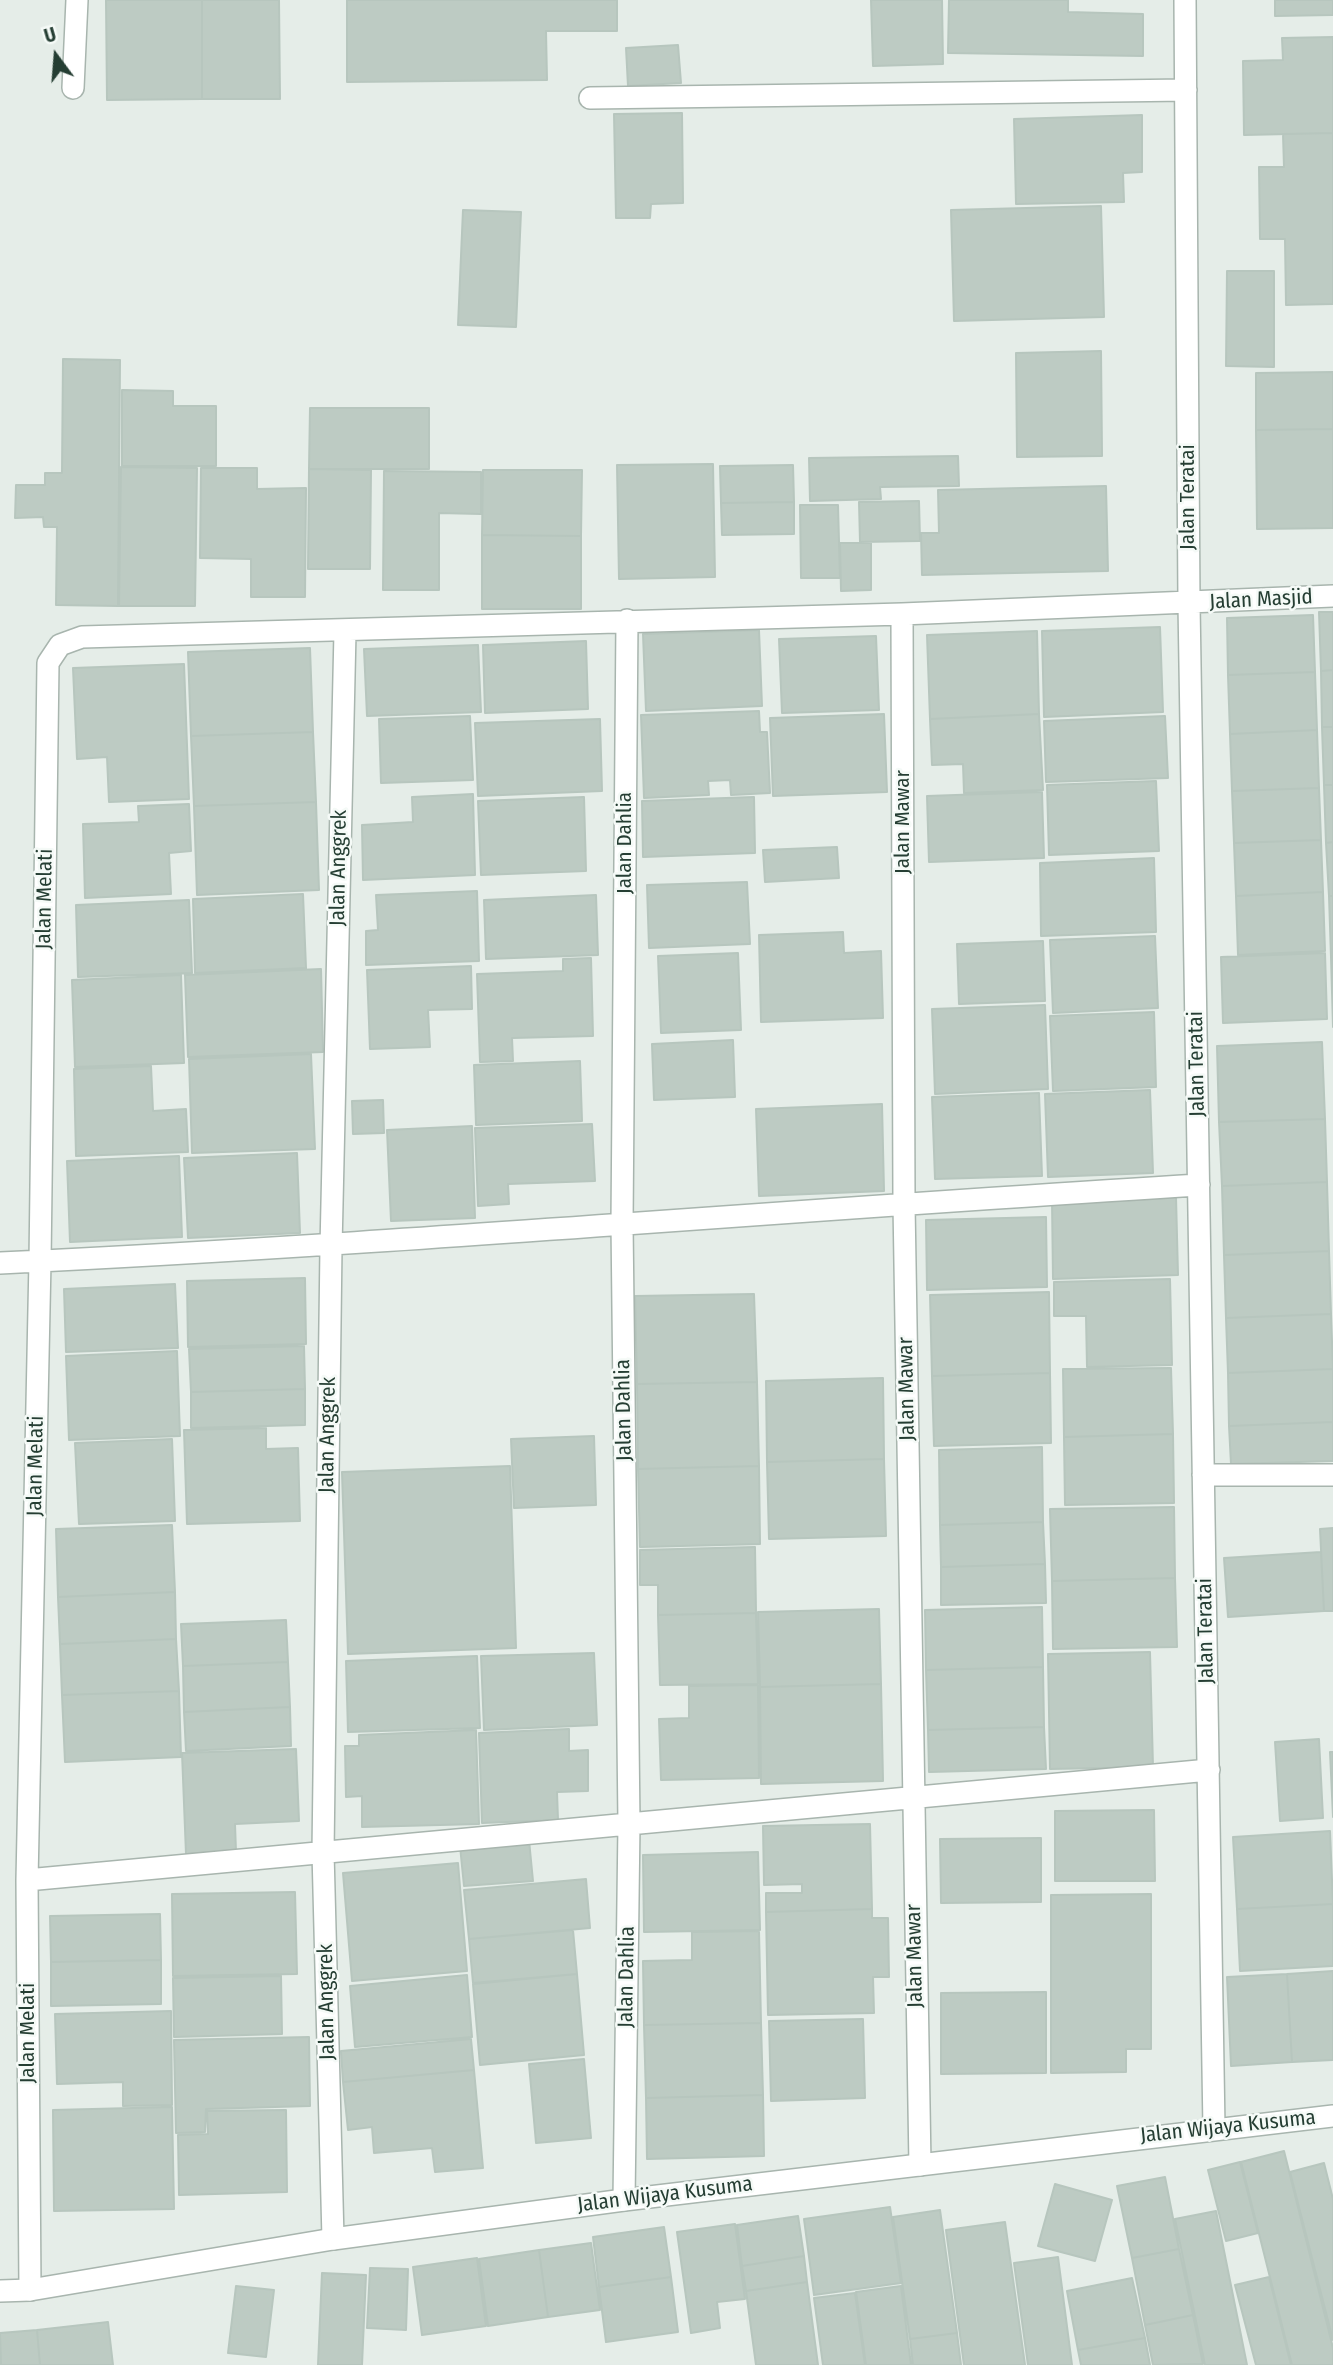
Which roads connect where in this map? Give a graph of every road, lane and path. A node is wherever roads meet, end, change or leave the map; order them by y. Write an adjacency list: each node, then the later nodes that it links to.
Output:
1 (77, 0): 3 (street)
2 (1185, 0): 4 (street, Jalan Teratai)
3 (73, 88)
4 (1186, 90): 5 (street); 7 (street, Jalan Teratai)
5 (590, 98)
6 (1333, 596): 7 (street, Jalan Masjid)
7 (1189, 604): 8 (street, Jalan Masjid); 12 (street, Jalan Teratai)
8 (902, 614): 9 (street, Jalan Masjid); 13 (street, Jalan Mawar)
9 (627, 620): 10 (street, Jalan Masjid); 14 (street, Jalan Dahlia)
10 (345, 632): 11 (street, Jalan Masjid); 15 (street, Jalan Anggrek)
11 (60, 645): 16 (street, Jalan Melati)
12 (1199, 1185): 13 (street); 17 (street, Jalan Teratai)
13 (904, 1204): 14 (street); 20 (street, Jalan Mawar)
14 (622, 1223): 15 (street); 21 (street, Jalan Dahlia)
15 (331, 1247): 16 (street); 22 (street, Jalan Anggrek)
16 (21, 1262): 23 (street, Jalan Melati)
17 (1203, 1475): 18 (street); 19 (street, Jalan Teratai)
18 (1333, 1475)
19 (1209, 1770): 20 (street); 25 (street, Jalan Teratai)
20 (912, 1796): 21 (street); 26 (street, Jalan Mawar)
21 (629, 1824): 22 (street); 27 (street, Jalan Dahlia)
22 (323, 1852): 23 (street); 28 (street, Jalan Anggrek)
23 (27, 1880): 29 (street, Jalan Melati)
24 (1333, 2116): 25 (street, Jalan Wijaya Kusuma)
25 (1214, 2128): 26 (street, Jalan Wijaya Kusuma)
26 (920, 2165): 27 (street, Jalan Wijaya Kusuma)
27 (624, 2200): 28 (street, Jalan Wijaya Kusuma)
28 (333, 2239): 29 (street, Jalan Wijaya Kusuma)
29 (30, 2290): 30 (street, Jalan Wijaya Kusuma)
30 (0, 2291)

